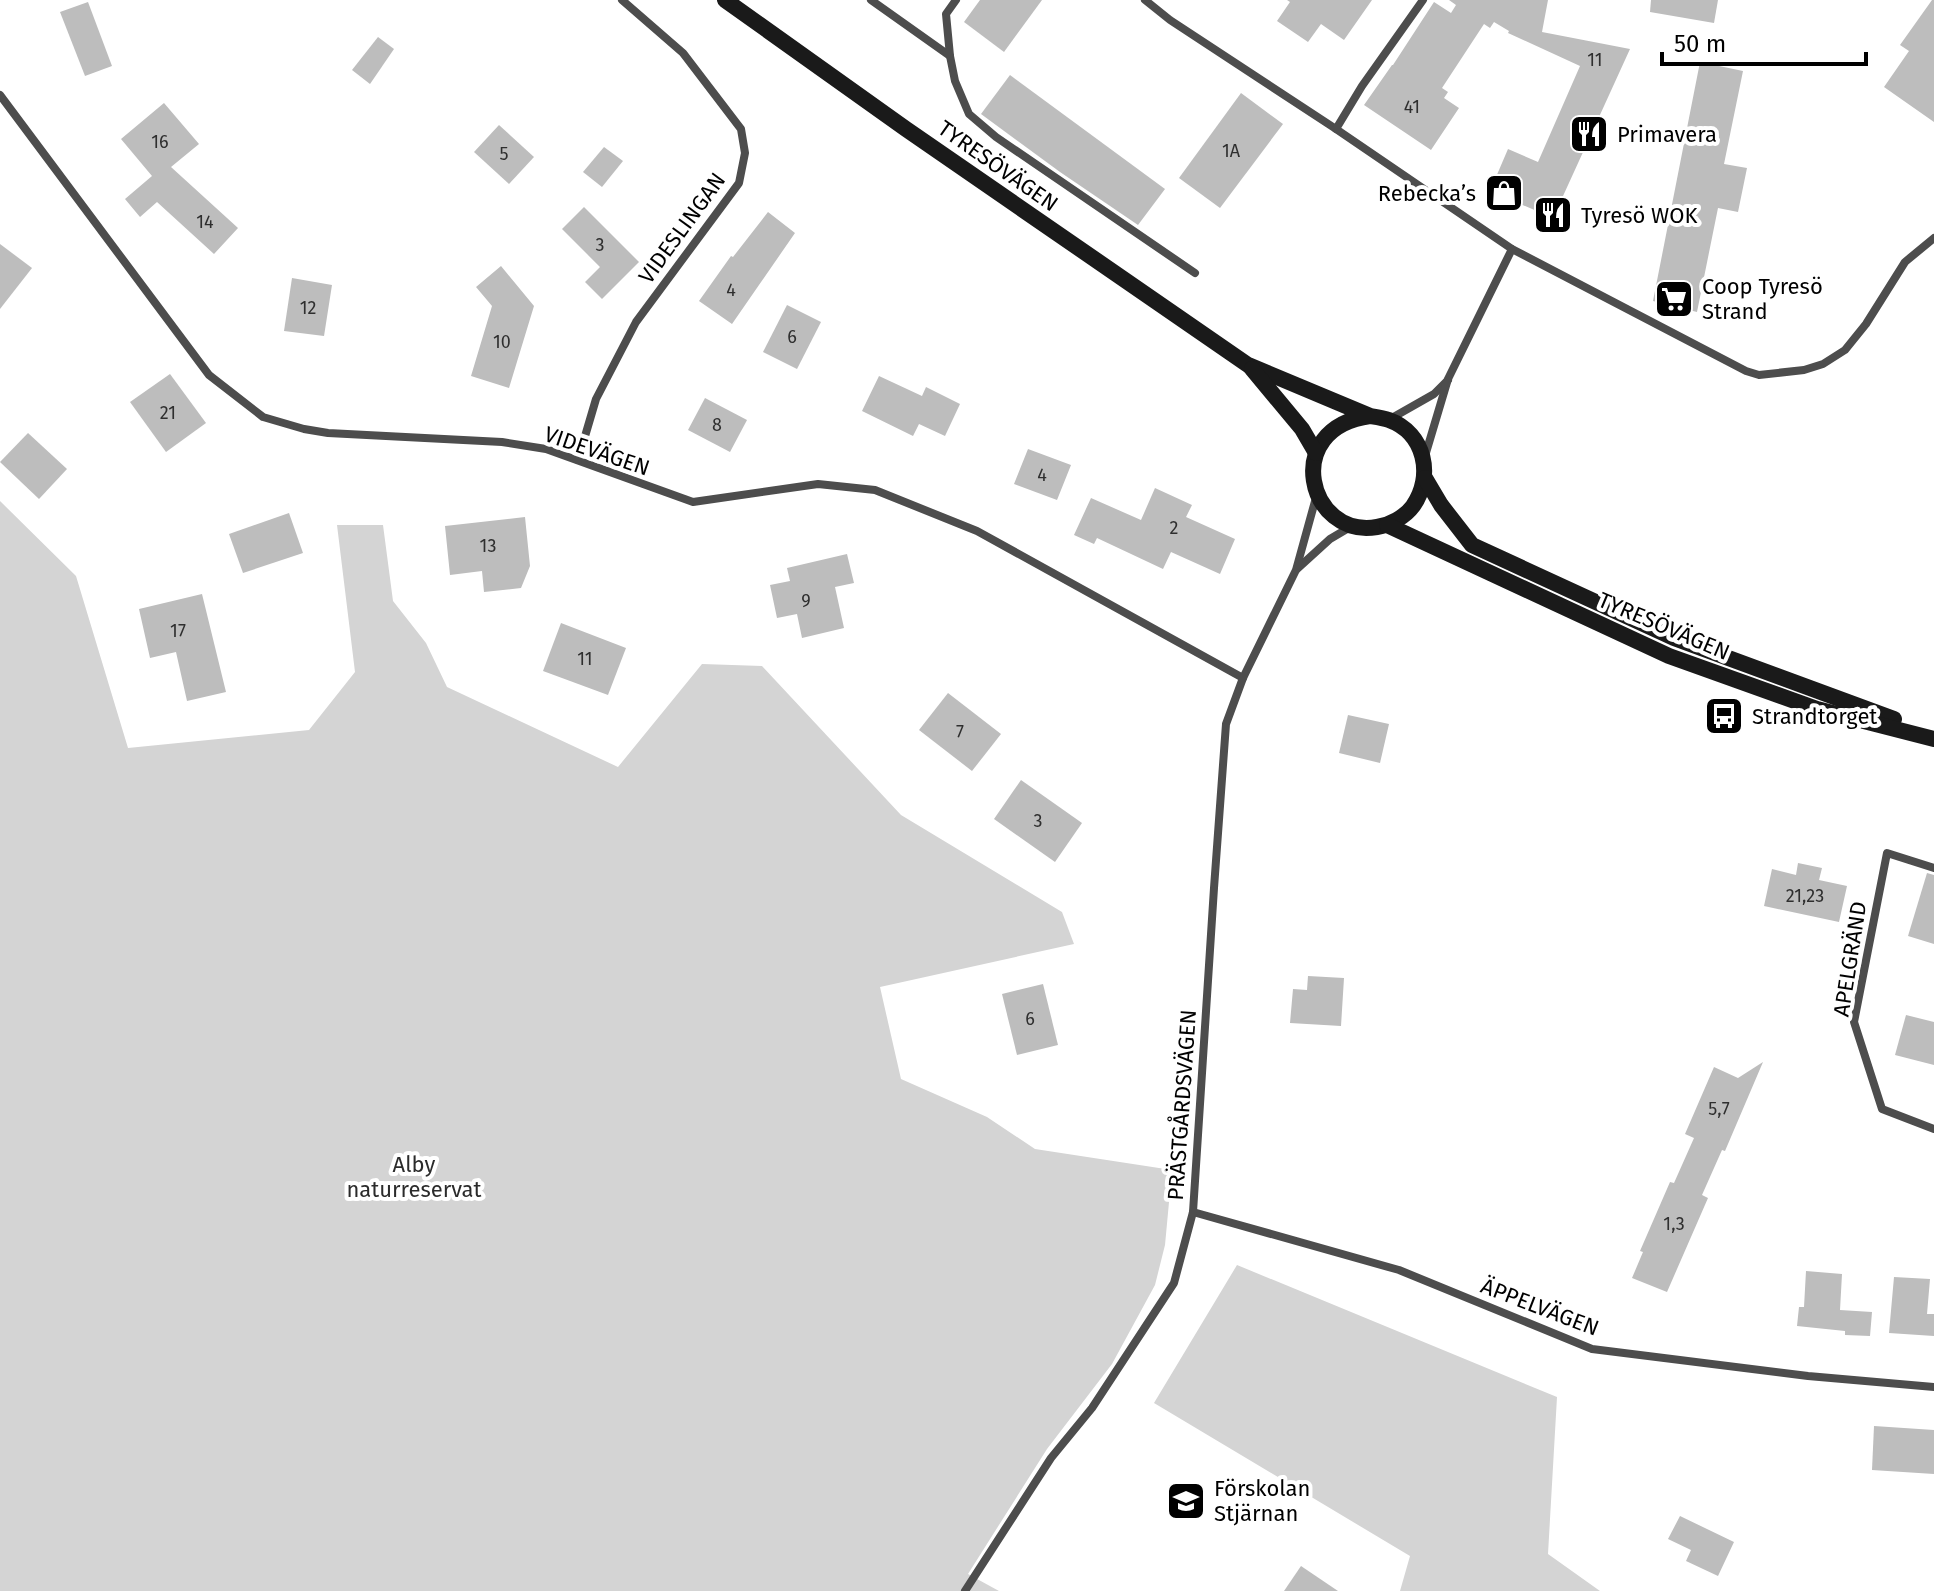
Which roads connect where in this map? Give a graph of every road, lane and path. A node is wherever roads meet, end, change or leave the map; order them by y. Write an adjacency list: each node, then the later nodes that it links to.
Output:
1 (622, 0): 18 (street, VIDESLINGAN)
2 (725, 0): 13 (main road, TYRESÖVÄGEN)
3 (871, 0): 7 (street)
4 (956, 0): 7 (street)
5 (1145, 0): 9 (street)
6 (1423, 0): 9 (street)
7 (950, 56): 12 (street)
8 (0, 95): 18 (street, VIDEVÄGEN)
9 (1336, 129): 11 (street)
10 (1934, 238): 11 (street)
11 (1512, 249): 14 (street)
12 (1195, 273)
13 (1248, 365): 15 (main road, TYRESÖVÄGEN); 17 (main road, TYRESÖVÄGEN)
14 (1448, 379): 16 (street); 19 (street)
15 (1370, 416): 16 (main road, TYRESÖVÄGEN); 17 (main road)
16 (1389, 420): 19 (main road, TYRESÖVÄGEN)
17 (1316, 453): 21 (main road)
18 (578, 460): 25 (street, VIDEVÄGEN)
19 (1424, 461): 20 (main road, TYRESÖVÄGEN)
20 (1425, 478): 22 (main road); 26 (main road, TYRESÖVÄGEN)
21 (1317, 494): 23 (main road); 24 (street, PRÄSTGÅRDSVÄGEN)
22 (1387, 525): 23 (main road, TYRESÖVÄGEN); 26 (main road, TYRESÖVÄGEN)
23 (1353, 526): 24 (street, PRÄSTGÅRDSVÄGEN)
24 (1296, 570): 25 (street, PRÄSTGÅRDSVÄGEN)
25 (1243, 678): 29 (street, PRÄSTGÅRDSVÄGEN)
26 (1934, 737)
27 (1934, 868): 28 (street, APELGRÄND)
28 (1934, 1129)
29 (1193, 1212): 30 (street, ÄPPELVÄGEN); 31 (street, PRÄSTGÅRDSVÄGEN)
30 (1934, 1387)
31 (965, 1591)

